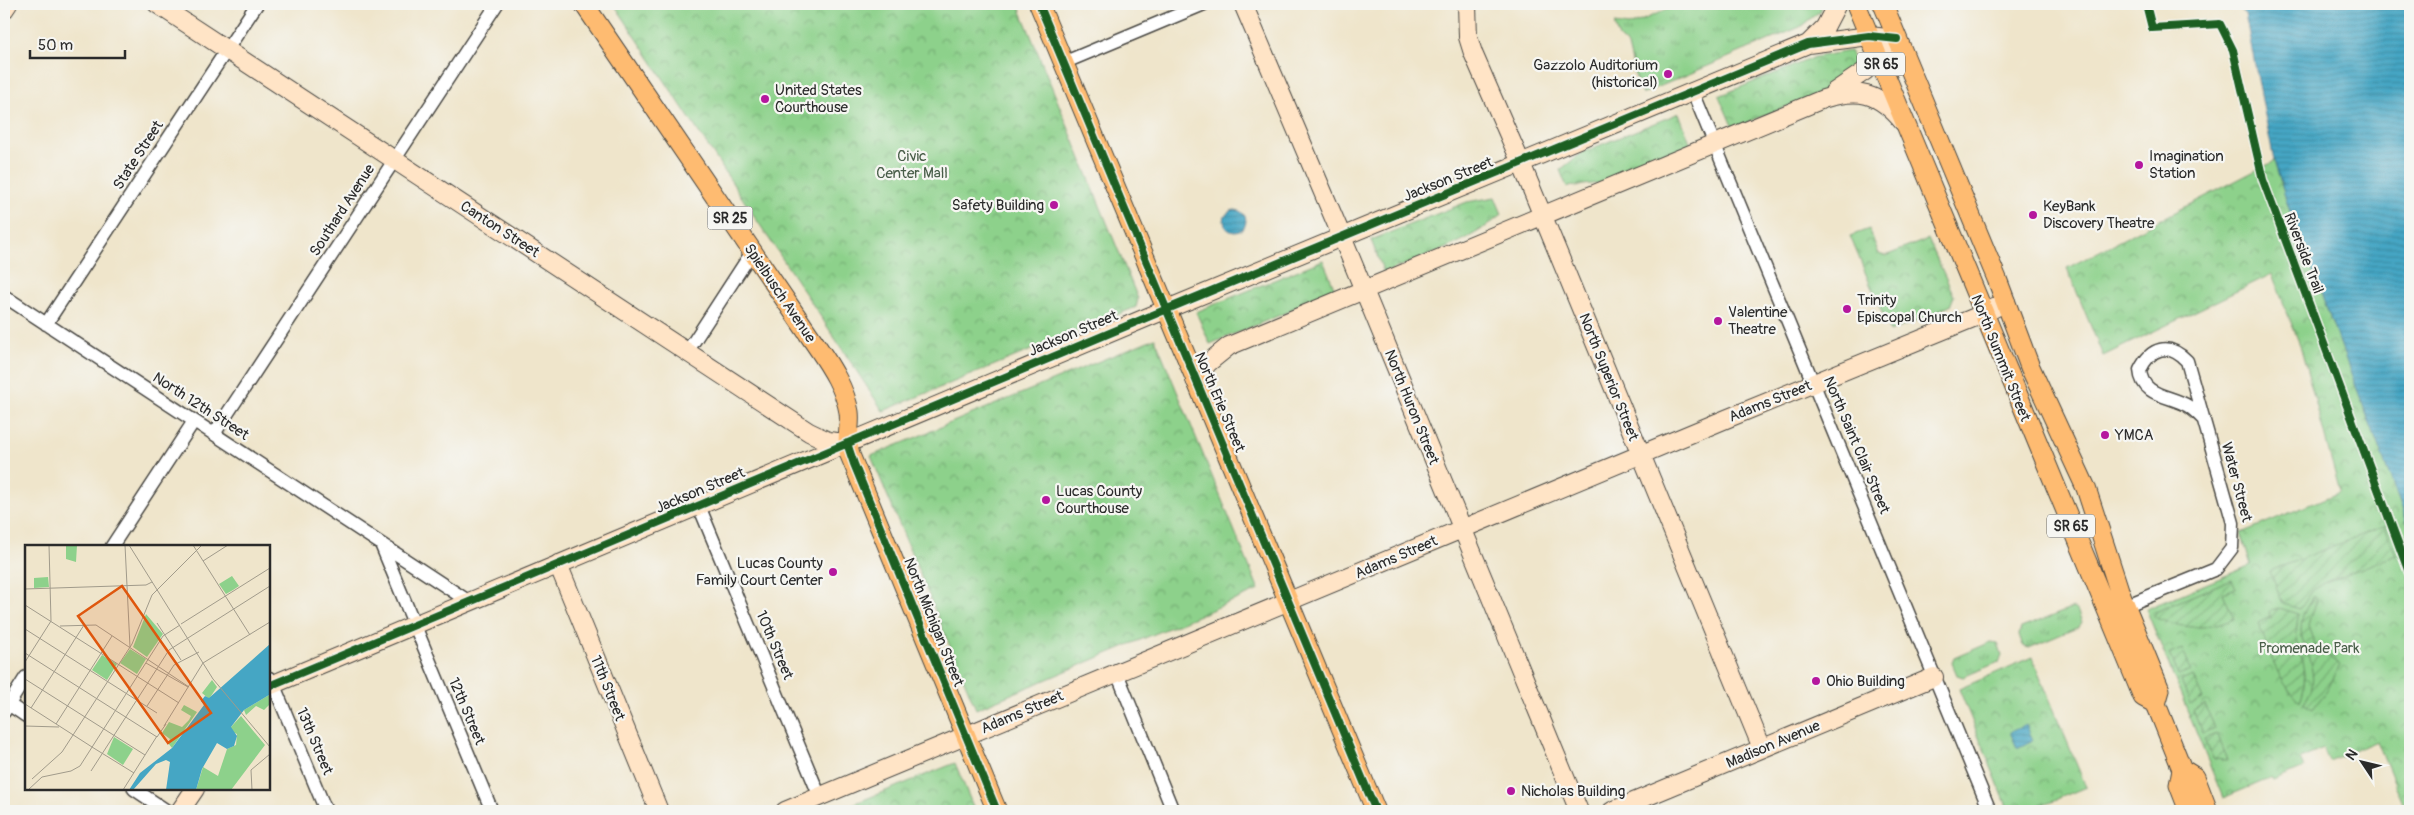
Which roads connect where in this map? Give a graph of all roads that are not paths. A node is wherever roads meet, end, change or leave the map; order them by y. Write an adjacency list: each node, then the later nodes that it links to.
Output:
1 (8, 4): 13 (street)
2 (157, 4): 17 (street, Canton Street)
3 (256, 4): 17 (street, State Street)
4 (497, 4): 24 (street, Southard Avenue)
5 (584, 4): 28 (main road, Spielbusch Avenue / SR 25)
6 (1039, 4): 19 (main road, North Erie Street)
7 (1204, 4): 19 (street)
8 (1243, 4): 27 (street, North Huron Street)
9 (1468, 4): 25 (street, North Superior Street)
10 (1838, 4): 16 (street, Jackson Street)
11 (1856, 4): 14 (main road, North Summit Street / SR 65)
12 (1883, 4): 15 (main road, North Summit Street / SR 65)
13 (4, 10)
14 (1869, 36): 15 (street, Jackson Street); 16 (street, Jackson Street); 18 (main road, North Summit Street / SR 65)
15 (1897, 39): 18 (street); 31 (main road, North Summit Street / SR 65)
16 (1808, 44): 20 (street, Jackson Street)
17 (227, 49): 24 (street, Canton Street); 34 (street, State Street)
18 (1878, 58): 21 (street); 22 (main road, North Summit Street / SR 65)
19 (1063, 62): 32 (main road, North Erie Street)
20 (1693, 92): 23 (street, North Saint Clair Street); 25 (street, Jackson Street)
21 (1823, 99): 22 (street); 23 (street)
22 (1905, 124): 33 (main road, North Summit Street / SR 65)
23 (1715, 144): 26 (street); 37 (street, North Saint Clair Street)
24 (394, 160): 35 (street, Canton Street); 40 (street, Southard Avenue)
25 (1521, 163): 26 (street, North Superior Street); 27 (street, Jackson Street)
26 (1542, 216): 29 (street); 44 (street, North Superior Street)
27 (1342, 237): 29 (street, North Huron Street); 32 (street, Jackson Street)
28 (752, 252): 35 (street); 42 (main road, Spielbusch Avenue / SR 25)
29 (1364, 290): 36 (street); 46 (street, North Huron Street)
30 (4, 296): 34 (street, North 12th Street)
31 (2006, 302): 33 (street, Adams Street); 41 (main road, North Summit Street / SR 65)
32 (1165, 310): 36 (main road, North Erie Street); 42 (street, Jackson Street)
33 (1983, 314): 37 (street, Adams Street); 43 (main road, North Summit Street / SR 65)
34 (46, 324): 39 (street, North 12th Street)
35 (686, 352): 42 (street, Canton Street)
36 (1195, 380): 53 (main road, North Erie Street)
37 (1814, 384): 44 (street, Adams Street); 58 (street, North Saint Clair Street)
38 (2203, 419): 38 (street, Water Street); 54 (street, Water Street)
39 (194, 421): 40 (street, North 12th Street); 49 (street)
40 (214, 434): 48 (street, North 12th Street)
41 (2062, 437): 43 (main road); 47 (main road, North Summit Street / SR 65)
42 (847, 443): 45 (street, Jackson Street); 64 (main road, North Michigan Street / SR 25)
43 (2039, 451): 50 (main road, North Summit Street / SR 65)
44 (1641, 454): 46 (street, Adams Street); 65 (street, North Superior Street)
45 (699, 506): 51 (street, Jackson Street); 69 (street, 10th Street)
46 (1462, 529): 53 (street, Adams Street); 79 (street, North Huron Street)
47 (2101, 536): 50 (main road); 54 (main road, North Summit Street / SR 65)
48 (381, 544): 52 (street, North 12th Street); 56 (street)
49 (113, 545)
50 (2079, 546): 55 (main road, North Summit Street / SR 65)
51 (558, 564): 52 (street, Jackson Street); 74 (street, 11th Street)
52 (468, 601): 56 (street, Jackson Street)
53 (1289, 601): 57 (street, Adams Street); 78 (main road, North Erie Street)
54 (2126, 606): 55 (street); 61 (main road, North Summit Street / SR 65)
55 (2108, 613): 61 (main road, North Summit Street / SR 65)
56 (413, 624): 60 (street, Jackson Street); 73 (street, 12th Street)
57 (1117, 673): 64 (street, Adams Street); 77 (street)
58 (1934, 677): 65 (street, Madison Avenue); 81 (street, North Saint Clair Street)
59 (25, 678): 62 (street)
60 (270, 683): 72 (street, 13th Street)
61 (2156, 704): 66 (main road, North Summit Street / SR 65)
62 (5, 706): 63 (street)
63 (25, 716)
64 (966, 736): 69 (street, Adams Street); 76 (main road, North Michigan Street / SR 25)
65 (1762, 748): 80 (street, Madison Avenue)
66 (2182, 769): 82 (main road, North Summit Street / SR 65); 83 (main road, North Summit Street / SR 65)
67 (136, 790): 70 (street)
68 (194, 790): 71 (street)
69 (820, 797): 75 (street, Adams Street)
70 (167, 811)
71 (180, 811)
72 (326, 811)
73 (492, 811)
74 (660, 811)
75 (786, 811)
76 (997, 811)
77 (1173, 811)
78 (1376, 811)
79 (1579, 811)
80 (1612, 811)
81 (1990, 811)
82 (2189, 811)
83 (2208, 811)

